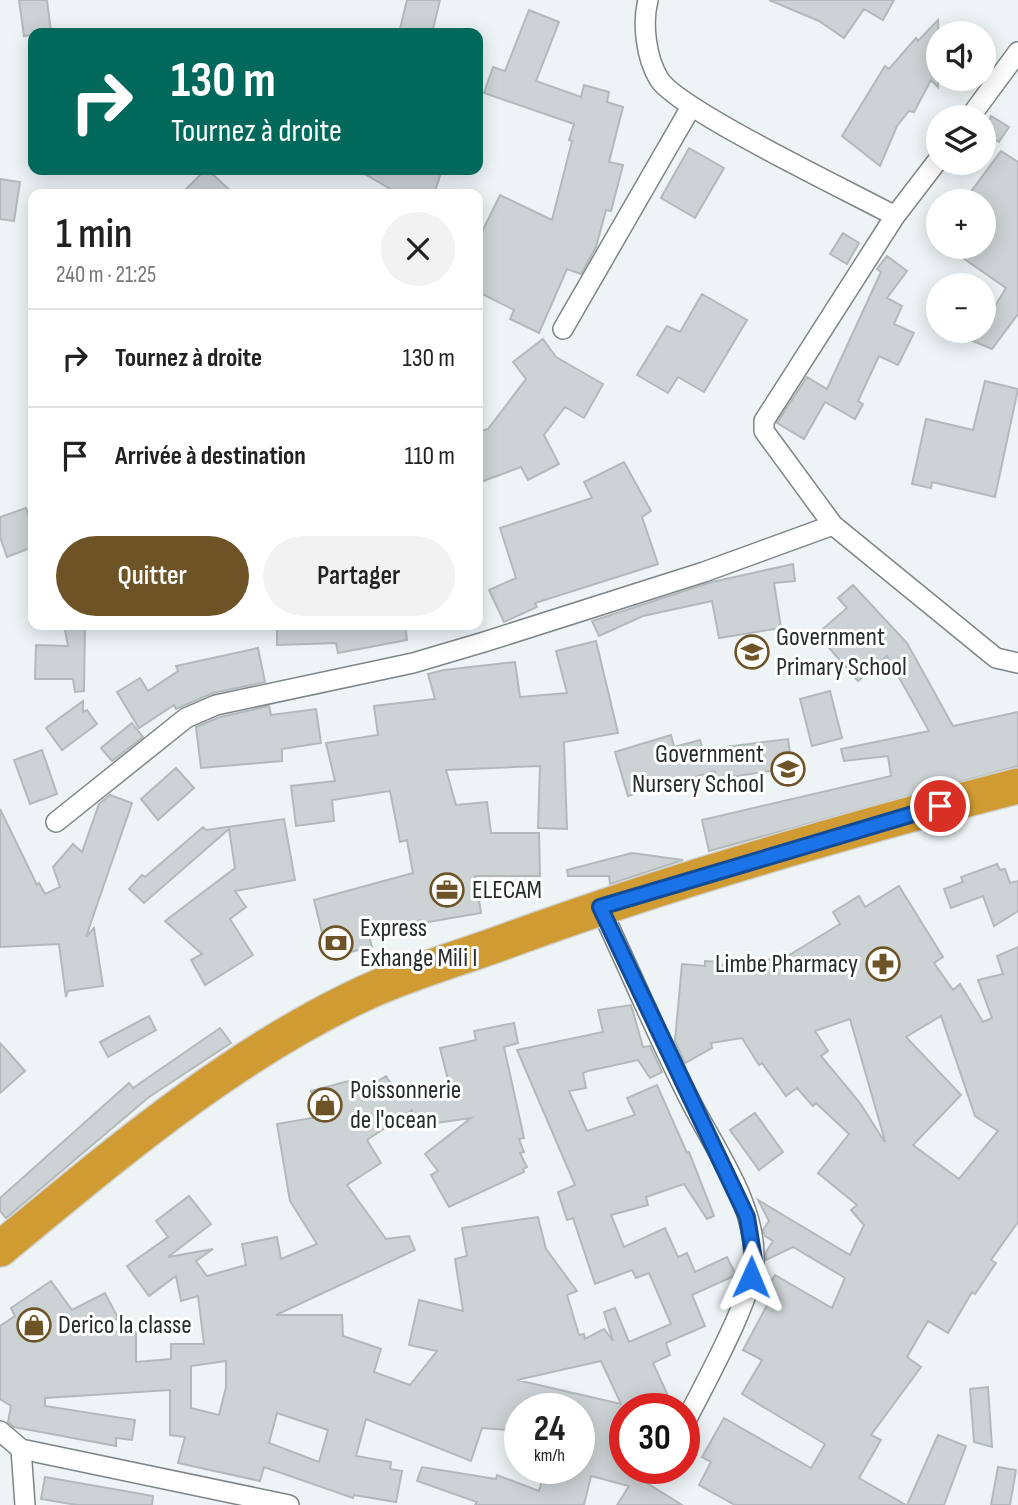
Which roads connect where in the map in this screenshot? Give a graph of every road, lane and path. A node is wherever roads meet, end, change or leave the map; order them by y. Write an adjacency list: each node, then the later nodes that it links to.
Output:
1 (648, 0): 4 (street)
2 (1018, 52): 3 (street)
3 (979, 105)
4 (691, 107): 6 (street); 7 (street)
5 (926, 175): 6 (street)
6 (895, 216): 8 (street)
7 (563, 329)
8 (833, 525): 9 (street); 11 (street)
9 (1018, 663)
10 (1018, 786): 12 (highway)
11 (56, 822)
12 (600, 907): 13 (highway); 14 (street)
13 (0, 1249)
14 (699, 1393)
15 (0, 1431): 16 (street)
16 (21, 1449): 17 (street); 18 (street)
17 (25, 1505)
18 (289, 1505)

